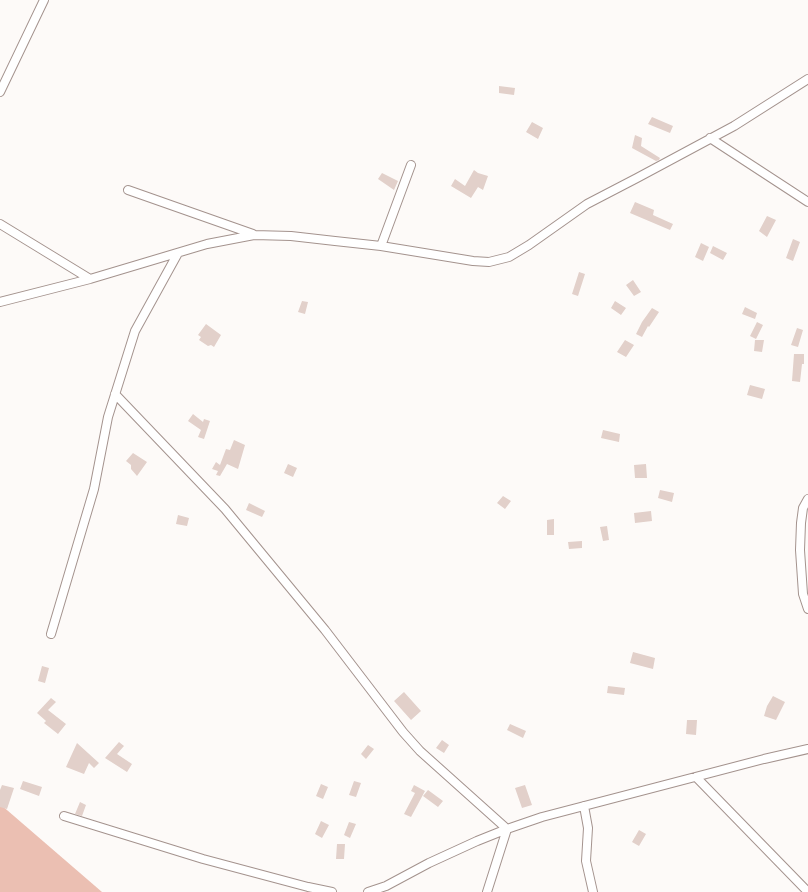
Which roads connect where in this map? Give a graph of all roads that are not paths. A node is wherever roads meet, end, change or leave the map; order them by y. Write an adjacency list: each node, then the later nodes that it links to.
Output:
1 (44, 0): 3 (street)
2 (808, 79): 4 (street)
3 (0, 92)
4 (710, 138): 7 (street); 10 (street)
5 (411, 165): 10 (street)
6 (128, 190): 9 (street)
7 (808, 202)
8 (0, 224): 12 (street)
9 (254, 235): 10 (street); 11 (street)
10 (381, 246)
11 (178, 253): 12 (street); 14 (street)
12 (90, 279): 13 (street)
13 (0, 302)
14 (115, 394): 17 (street); 22 (street)
15 (808, 499): 16 (street)
16 (808, 610)
17 (51, 634)
18 (808, 749): 19 (street)
19 (696, 777): 20 (street); 29 (street)
20 (584, 806): 22 (street); 28 (street)
21 (64, 816): 24 (street)
22 (507, 829): 23 (street); 27 (street)
23 (386, 886): 25 (street); 26 (street)
24 (332, 892)
25 (368, 892)
26 (376, 892)
27 (487, 892)
28 (593, 892)
29 (808, 892)

